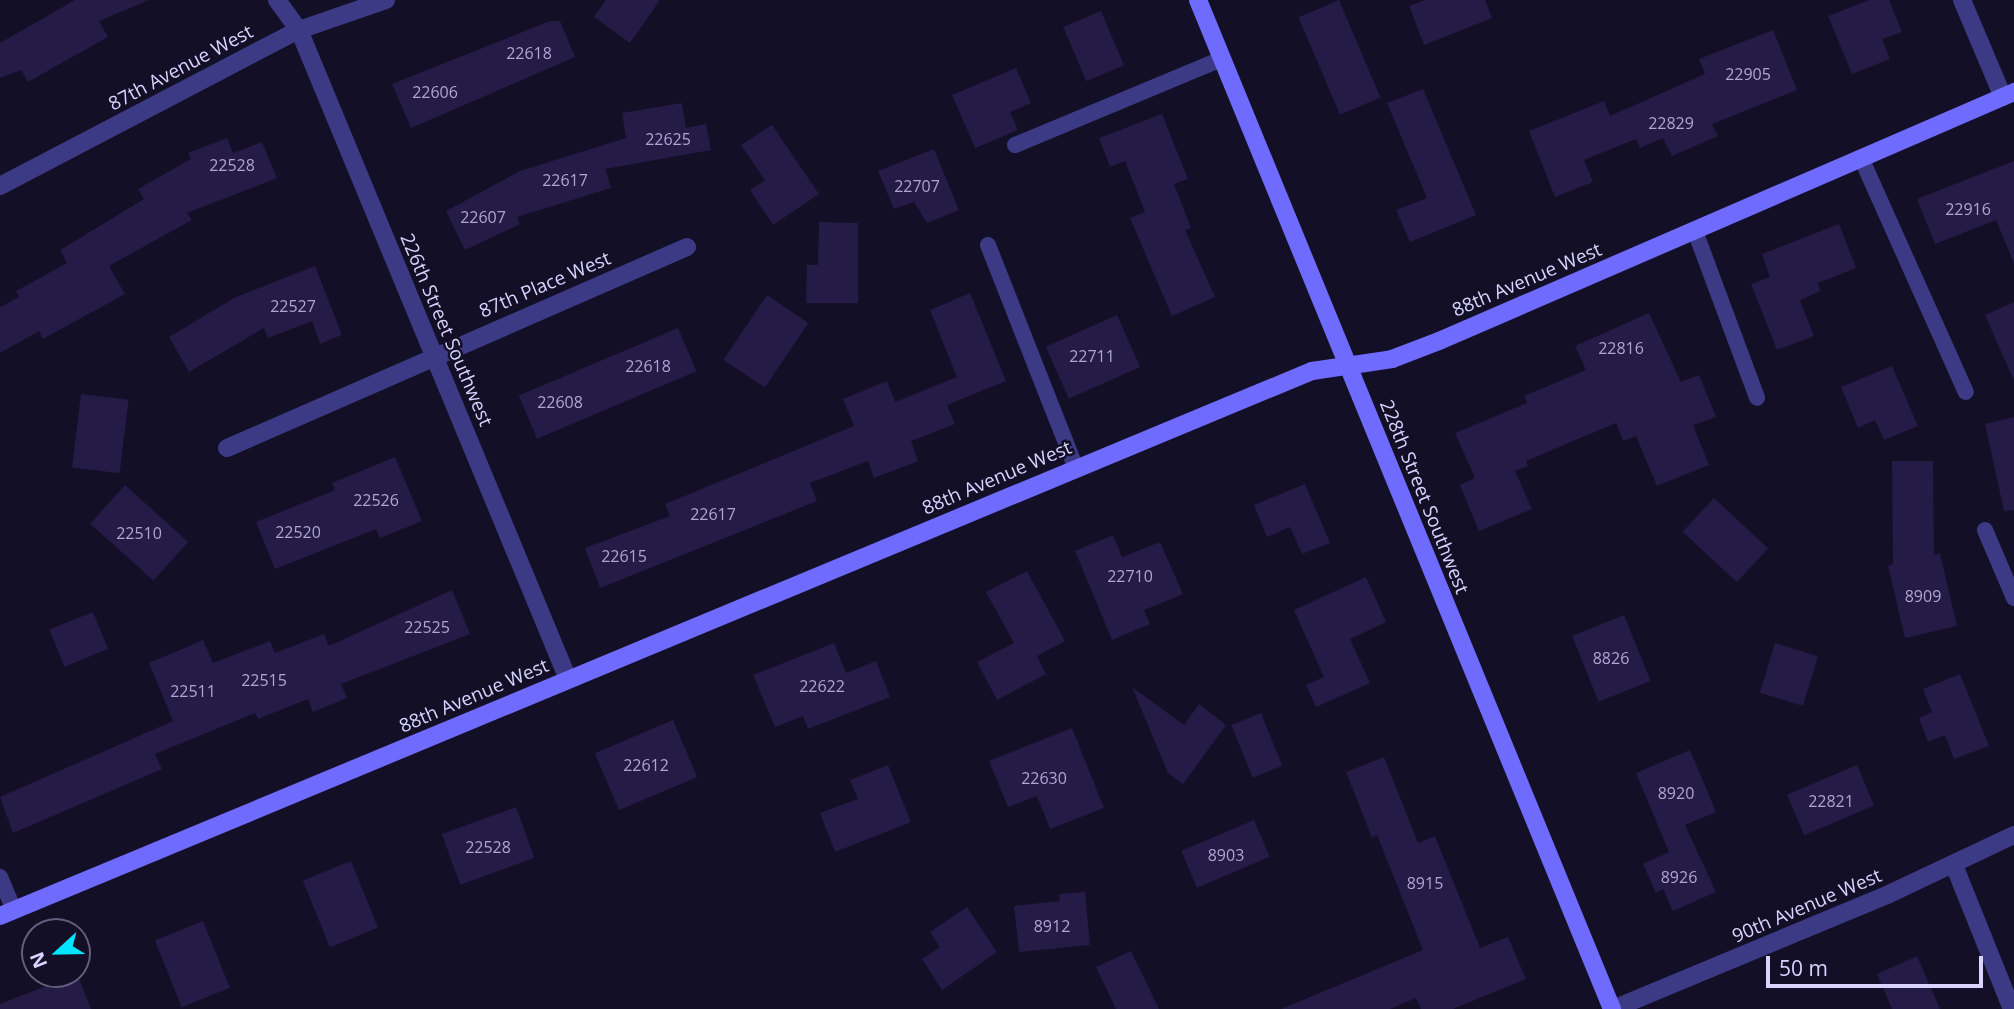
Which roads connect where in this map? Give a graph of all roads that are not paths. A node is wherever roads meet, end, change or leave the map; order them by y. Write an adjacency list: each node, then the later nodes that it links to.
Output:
1 (277, 0): 5 (street, 226th Street Southwest)
2 (386, 0): 5 (street, 87th Avenue West)
3 (1198, 0): 6 (street, 228th Street Southwest)
4 (1962, 0): 7 (street)
5 (299, 30): 10 (street, 87th Avenue West); 14 (street, 226th Street Southwest)
6 (1222, 59): 8 (lane); 15 (street, 228th Street Southwest)
7 (2009, 95): 9 (street, 88th Avenue West)
8 (1015, 145)
9 (1862, 160): 11 (street, 88th Avenue West); 16 (lane)
10 (0, 186)
11 (1695, 231): 15 (street, 88th Avenue West); 17 (lane)
12 (988, 245): 19 (lane)
13 (687, 247): 14 (street, 87th Place West)
14 (434, 356): 18 (street, 87th Place West); 22 (street, 226th Street Southwest)
15 (1347, 366): 19 (street, 88th Avenue West); 27 (street, 228th Street Southwest)
16 (1966, 392)
17 (1757, 398)
18 (227, 448)
19 (1076, 468): 22 (street, 88th Avenue West)
20 (1985, 530): 21 (lane)
21 (2014, 598)
22 (568, 679): 26 (street, 88th Avenue West)
23 (2014, 835): 24 (street, 90th Avenue West)
24 (1954, 865): 27 (street, 90th Avenue West); 28 (street)
25 (0, 877): 26 (lane)
26 (7, 913)
27 (1612, 1009)
28 (2012, 1009)

